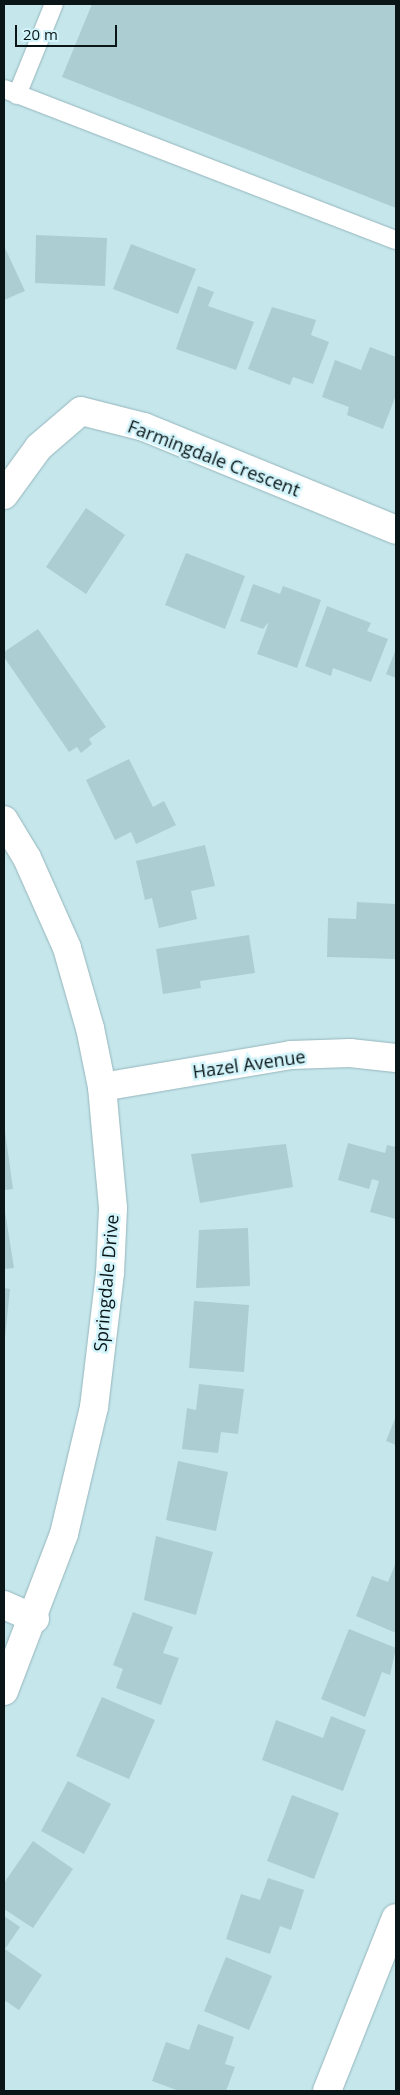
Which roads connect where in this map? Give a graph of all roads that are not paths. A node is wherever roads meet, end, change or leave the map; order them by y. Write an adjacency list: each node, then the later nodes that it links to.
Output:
1 (54, 4): 2 (lane)
2 (10, 92): 3 (lane)
3 (396, 240)
4 (4, 495): 5 (street, Farmingdale Crescent)
5 (396, 530)
6 (4, 820): 8 (street, Springdale Drive)
7 (396, 1058): 8 (street, Hazel Avenue)
8 (102, 1087): 10 (street, Springdale Drive)
9 (4, 1605): 10 (street)
10 (35, 1619): 11 (street, Springdale Drive)
11 (4, 1691)
12 (396, 1918): 13 (street)
13 (327, 2091)

